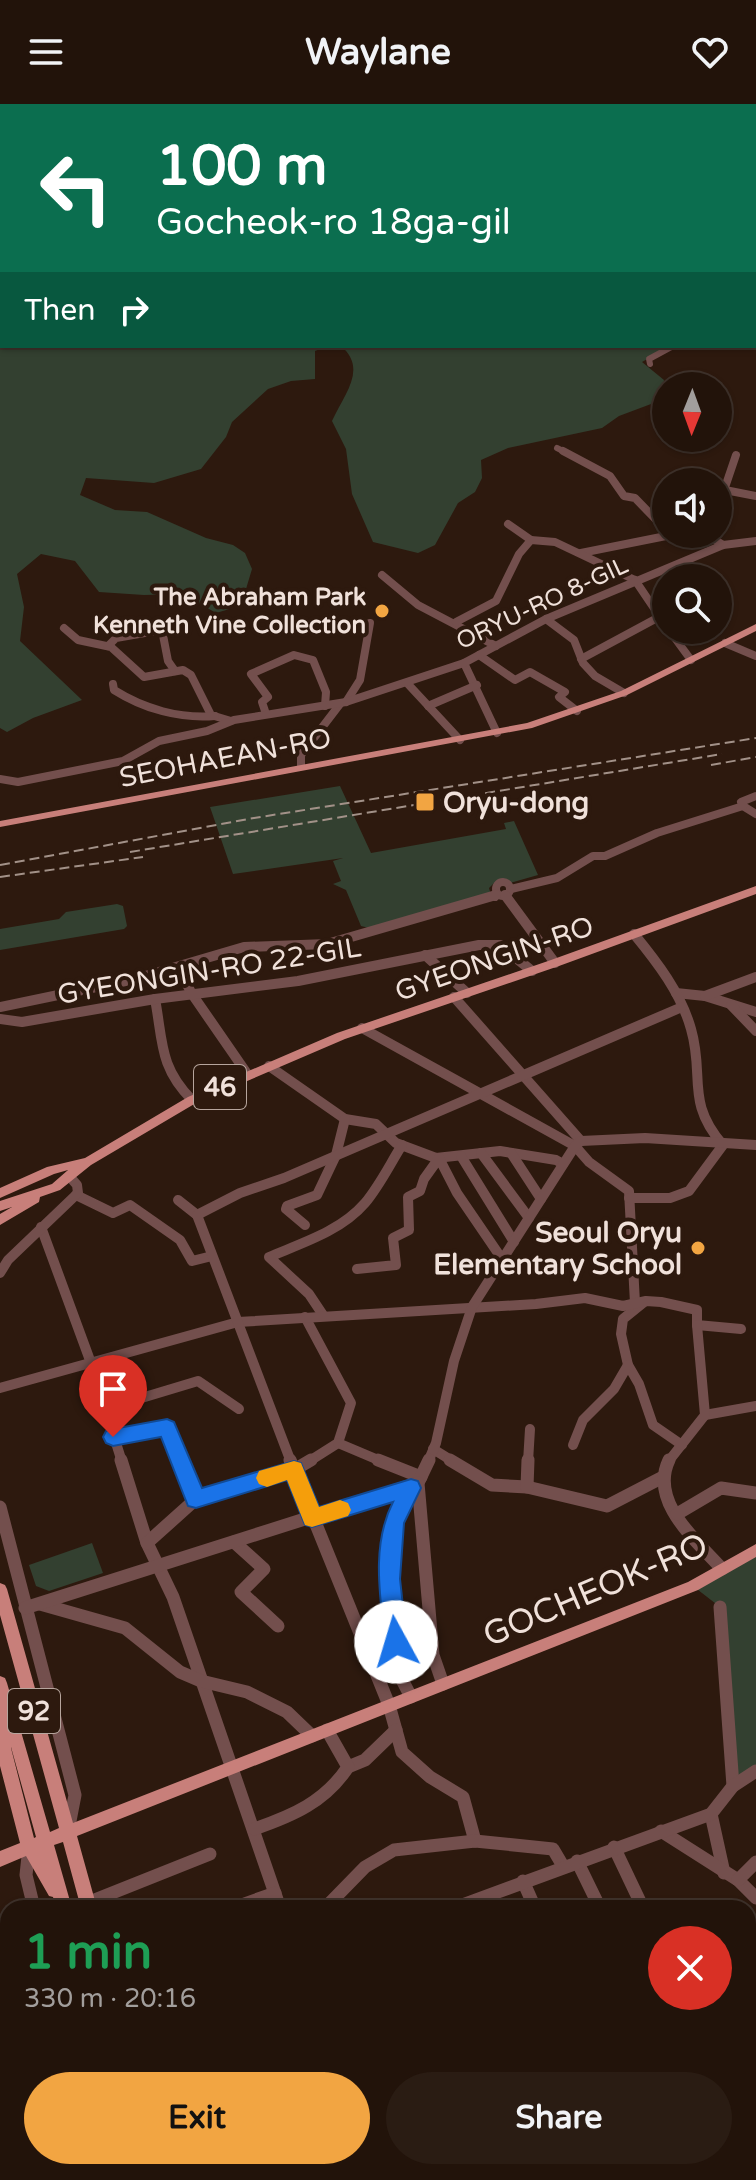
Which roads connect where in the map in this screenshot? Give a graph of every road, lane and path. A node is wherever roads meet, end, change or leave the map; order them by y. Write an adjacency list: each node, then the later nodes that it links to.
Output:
1 (669, 348): 2 (street)
2 (650, 364)
3 (557, 448): 8 (street)
4 (736, 455): 5 (street)
5 (732, 468)
6 (732, 491): 7 (street)
7 (756, 496)
8 (652, 516)
9 (508, 524): 11 (street)
10 (652, 537): 15 (street)
11 (531, 540): 15 (street); 21 (street)
12 (756, 541): 13 (street, ORYU-RO 8-GIL)
13 (732, 544)
14 (715, 548): 17 (street, ORYU-RO 8-GIL)
15 (581, 553): 17 (street)
16 (382, 575): 21 (street)
17 (635, 580): 18 (street); 19 (street, ORYU-RO 8-GIL)
18 (652, 606)
19 (546, 619): 30 (street, ORYU-RO 8-GIL); 33 (street)
20 (652, 621): 33 (street)
21 (456, 622): 30 (street)
22 (370, 623): 41 (street)
23 (756, 627): 25 (main road, SEOHAEAN-RO)
24 (64, 628): 29 (street)
25 (732, 639)
26 (679, 644): 34 (street)
27 (723, 644): 34 (main road, SEOHAEAN-RO)
28 (727, 644): 32 (street)
29 (108, 646): 36 (street); 36 (street)
30 (496, 646): 31 (street, ORYU-RO 8-GIL)
31 (479, 655): 35 (street, ORYU-RO 8-GIL); 44 (street)
32 (756, 656)
33 (581, 659): 40 (street)
34 (691, 660): 40 (main road, SEOHAEAN-RO)
35 (464, 663): 37 (street, ORYU-RO 8-GIL); 39 (street)
36 (175, 671): 46 (street)
37 (407, 683): 41 (street, ORYU-RO 8-GIL); 43 (street)
38 (113, 684): 46 (street)
39 (477, 685): 43 (street); 48 (street)
40 (624, 693): 44 (main road, SEOHAEAN-RO)
41 (343, 703): 42 (street, ORYU-RO 8-GIL); 50 (street)
42 (325, 706): 45 (street, ORYU-RO 8-GIL); 45 (street)
43 (428, 706): 49 (street)
44 (577, 711): 48 (main road, SEOHAEAN-RO)
45 (266, 714): 47 (street, ORYU-RO 8-GIL)
46 (215, 716): 47 (street)
47 (231, 721): 51 (street, ORYU-RO 8-GIL)
48 (497, 733): 49 (main road, SEOHAEAN-RO)
49 (460, 740): 50 (main road, SEOHAEAN-RO)
50 (301, 766): 55 (main road, SEOHAEAN-RO)
51 (0, 779)
52 (756, 796): 53 (street)
53 (743, 806): 54 (street); 57 (street)
54 (756, 814)
55 (4, 824)
56 (756, 890): 58 (main road, GYEONGIN-RO / 46)
57 (504, 892): 60 (street); 61 (street)
58 (634, 934): 60 (main road, GYEONGIN-RO / 46); 65 (street)
59 (425, 955): 62 (street, GYEONGIN-RO 22-GIL); 64 (street); 66 (street, GYEONGIN-RO 22-GIL)
60 (555, 963): 62 (main road, GYEONGIN-RO / 46)
61 (178, 968): 66 (street); 71 (street)
62 (532, 971): 64 (main road, GYEONGIN-RO / 46)
63 (756, 977): 67 (street)
64 (467, 993): 68 (main road, GYEONGIN-RO / 46)
65 (676, 993): 67 (street); 72 (street)
66 (192, 994): 69 (street, GYEONGIN-RO 22-GIL); 78 (street)
67 (705, 996): 70 (street)
68 (454, 997): 75 (main road, GYEONGIN-RO / 46); 79 (street)
69 (155, 999): 74 (street, GYEONGIN-RO 22-GIL); 81 (street)
70 (730, 1003): 73 (street); 76 (street)
71 (0, 1007)
72 (682, 1007): 79 (street); 86 (street)
73 (756, 1012)
74 (0, 1019)
75 (362, 1028): 77 (main road, GYEONGIN-RO / 46); 80 (street)
76 (756, 1031)
77 (269, 1066): 78 (main road, GYEONGIN-RO / 46); 82 (street)
78 (248, 1075): 81 (main road, GYEONGIN-RO / 46)
79 (526, 1076): 80 (street); 84 (street)
80 (482, 1094): 83 (street); 84 (street)
81 (192, 1100): 93 (main road, GYEONGIN-RO / 46)
82 (345, 1119): 83 (street); 90 (street)
83 (387, 1134): 85 (street); 90 (street)
84 (578, 1144): 86 (street); 94 (street); 101 (street)
85 (402, 1145): 92 (street); 117 (street)
86 (723, 1145): 87 (street); 101 (street)
87 (756, 1145)
88 (481, 1153): 89 (street); 91 (street); 106 (street)
89 (511, 1153): 94 (street); 102 (street)
90 (336, 1155): 105 (street); 108 (street)
91 (461, 1156): 92 (street); 110 (street)
92 (439, 1158): 112 (street); 113 (street)
93 (87, 1162): 95 (main road, GYEONGIN-RO / 46); 96 (main road, GYEONGIN-RO / 46)
94 (563, 1164): 102 (street)
95 (70, 1177): 98 (main road, GYEONGIN-RO / 46); 100 (street)
96 (34, 1180): 97 (main road); 99 (main road, GYEONGIN-RO / 46)
97 (0, 1184)
98 (56, 1187): 104 (main road, GYEONGIN-RO / 46); 107 (main road)
99 (0, 1193)
100 (76, 1195): 109 (street); 111 (street)
101 (629, 1198): 115 (street)
102 (541, 1199): 106 (street)
103 (178, 1200): 105 (street)
104 (0, 1206)
105 (197, 1215): 111 (street)
106 (529, 1218): 110 (street)
107 (0, 1220)
108 (305, 1225)
109 (41, 1227): 114 (street); 122 (street)
110 (514, 1242): 112 (street)
111 (212, 1256): 119 (street)
112 (502, 1259): 116 (street)
113 (357, 1269)
114 (0, 1273)
115 (640, 1302): 116 (street); 120 (street); 123 (street)
116 (472, 1307): 117 (street); 134 (street)
117 (323, 1315): 118 (street)
118 (305, 1317): 119 (street); 131 (street)
119 (238, 1322): 122 (street); 135 (street)
120 (697, 1325): 121 (street); 128 (street)
121 (741, 1329)
122 (91, 1363): 124 (street); 126 (street)
123 (628, 1365): 132 (street); 133 (street)
124 (0, 1388)
125 (756, 1406): 128 (street)
126 (105, 1409): 127 (street); 130 (street)
127 (239, 1409)
128 (705, 1415): 133 (street)
129 (530, 1429): 138 (street)
130 (113, 1437): 140 (street); 145 (street)
131 (338, 1443): 135 (street); 137 (street)
132 (573, 1445)
133 (682, 1445): 136 (street)
134 (433, 1449): 137 (street); 138 (street)
135 (294, 1470): 140 (street); 143 (street)
136 (663, 1477): 138 (street); 142 (street)
137 (417, 1483): 143 (street); 155 (street); 156 (street)
138 (527, 1487)
139 (756, 1493): 142 (street)
140 (196, 1499): 145 (street)
141 (0, 1507): 150 (street)
142 (677, 1514): 148 (street)
143 (312, 1518): 144 (street); 158 (street)
144 (234, 1542): 147 (street); 152 (street)
145 (147, 1543): 147 (street)
146 (756, 1550): 148 (main road, GOCHEOK-RO)
147 (155, 1565): 150 (street); 153 (street)
148 (722, 1569): 155 (main road, GOCHEOK-RO)
149 (0, 1589): 169 (main road, 92)
150 (31, 1606): 153 (street); 169 (street)
151 (720, 1607): 165 (street)
152 (278, 1626)
153 (201, 1681): 161 (street); 162 (street)
154 (0, 1683): 157 (main road, 92)
155 (443, 1684): 156 (main road, GOCHEOK-RO)
156 (411, 1697): 158 (main road, GOCHEOK-RO)
157 (6, 1704): 170 (main road, 92); 172 (main road)
158 (389, 1705): 159 (main road, GOCHEOK-RO); 160 (street)
159 (327, 1730): 161 (main road, GOCHEOK-RO); 163 (street)
160 (396, 1730): 163 (street); 171 (street)
161 (312, 1736): 162 (main road, GOCHEOK-RO)
162 (233, 1766): 167 (street); 169 (main road, GOCHEOK-RO)
163 (348, 1767): 167 (street)
164 (756, 1771): 165 (street)
165 (733, 1786): 166 (street)
166 (711, 1814): 168 (street); 179 (street)
167 (254, 1829): 182 (street)
168 (661, 1831): 173 (street); 179 (street)
169 (68, 1832): 170 (main road, GOCHEOK-RO); 187 (main road, 92)
170 (46, 1840): 172 (main road, GOCHEOK-RO); 186 (main road, 92)
171 (475, 1841): 178 (street); 191 (street)
172 (29, 1847): 175 (main road, GOCHEOK-RO); 184 (street); 185 (main road)
173 (614, 1847): 176 (street); 195 (street)
174 (210, 1854): 188 (street)
175 (0, 1859)
176 (577, 1861): 178 (street); 194 (street)
177 (756, 1862): 180 (street)
178 (563, 1866): 181 (street)
179 (724, 1873): 180 (street)
180 (738, 1880): 183 (street)
181 (523, 1881): 192 (street); 193 (street)
182 (275, 1893): 189 (street); 190 (street)
183 (756, 1898)
184 (32, 1900)
185 (61, 1900)
186 (63, 1900)
187 (86, 1900)
188 (102, 1900)
189 (255, 1900)
190 (277, 1900)
191 (333, 1900)
192 (477, 1900)
193 (531, 1900)
194 (596, 1900)
195 (639, 1900)

